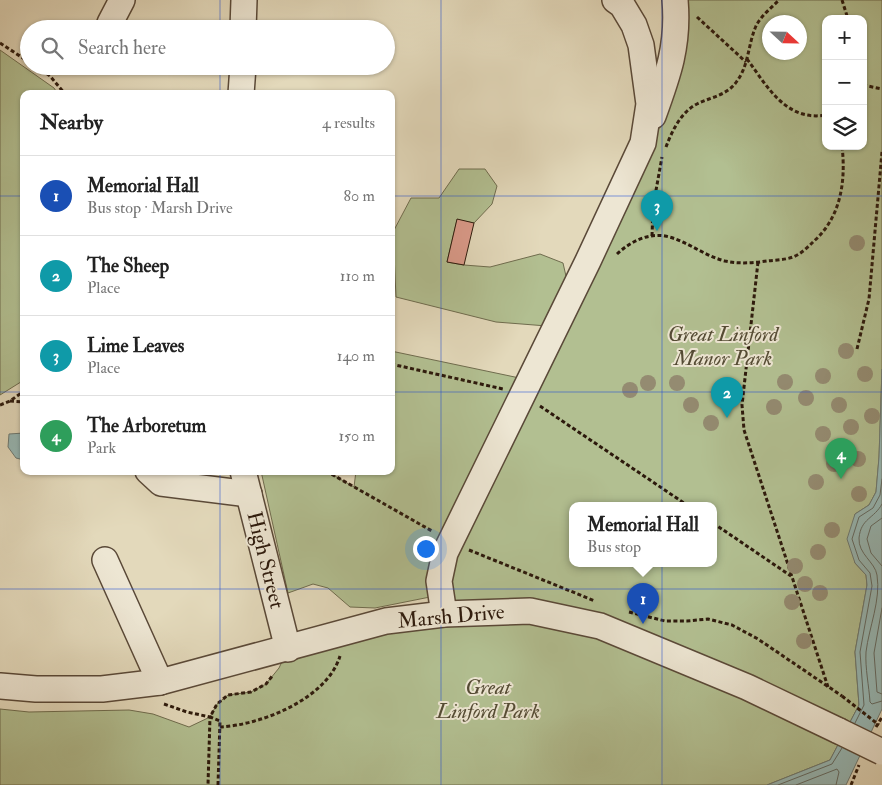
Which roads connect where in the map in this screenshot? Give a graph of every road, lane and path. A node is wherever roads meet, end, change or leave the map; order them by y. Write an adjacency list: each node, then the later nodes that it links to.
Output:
1 (122, 0): 8 (street)
2 (244, 0): 9 (street)
3 (614, 0): 20 (street)
4 (779, 0): 12 (path)
5 (842, 0): 7 (path)
6 (683, 6): 12 (path); 20 (street)
7 (847, 15)
8 (112, 20)
9 (244, 20)
10 (0, 42): 11 (path)
11 (20, 56)
12 (746, 60): 19 (path); 23 (path)
13 (49, 75): 17 (path)
14 (242, 75): 18 (street)
15 (867, 86): 16 (path)
16 (882, 89)
17 (62, 90)
18 (241, 90)
19 (822, 116)
20 (643, 143): 31 (street)
21 (842, 150): 25 (path)
22 (882, 152): 26 (path)
23 (652, 236): 24 (path); 25 (path)
24 (614, 257)
25 (758, 262): 40 (path)
26 (857, 350)
27 (395, 365): 31 (path)
28 (20, 394): 29 (path)
29 (10, 401): 30 (path); 32 (path)
30 (20, 402)
31 (518, 402): 36 (path); 38 (street)
32 (0, 405)
33 (152, 475): 35 (street)
34 (333, 475): 38 (path)
35 (246, 483): 45 (street, High Street)
36 (682, 502)
37 (717, 526): 40 (path)
38 (450, 542): 41 (path); 43 (street)
39 (105, 560): 46 (street)
40 (792, 577): 48 (path)
41 (604, 604)
42 (628, 612): 48 (path)
43 (444, 614): 44 (street, Marsh Drive); 54 (street, Marsh Drive, bridge)
44 (342, 633): 45 (street, Marsh Drive); 51 (path)
45 (288, 648): 46 (street, Marsh Drive); 49 (path)
46 (152, 683): 47 (street, Marsh Drive); 49 (path)
47 (0, 686)
48 (828, 686): 53 (path, bridge)
49 (210, 717): 51 (path); 55 (path)
50 (882, 717): 52 (path)
51 (220, 727): 56 (path)
52 (876, 727)
53 (882, 727)
54 (882, 752)
55 (208, 785)
56 (218, 785)

